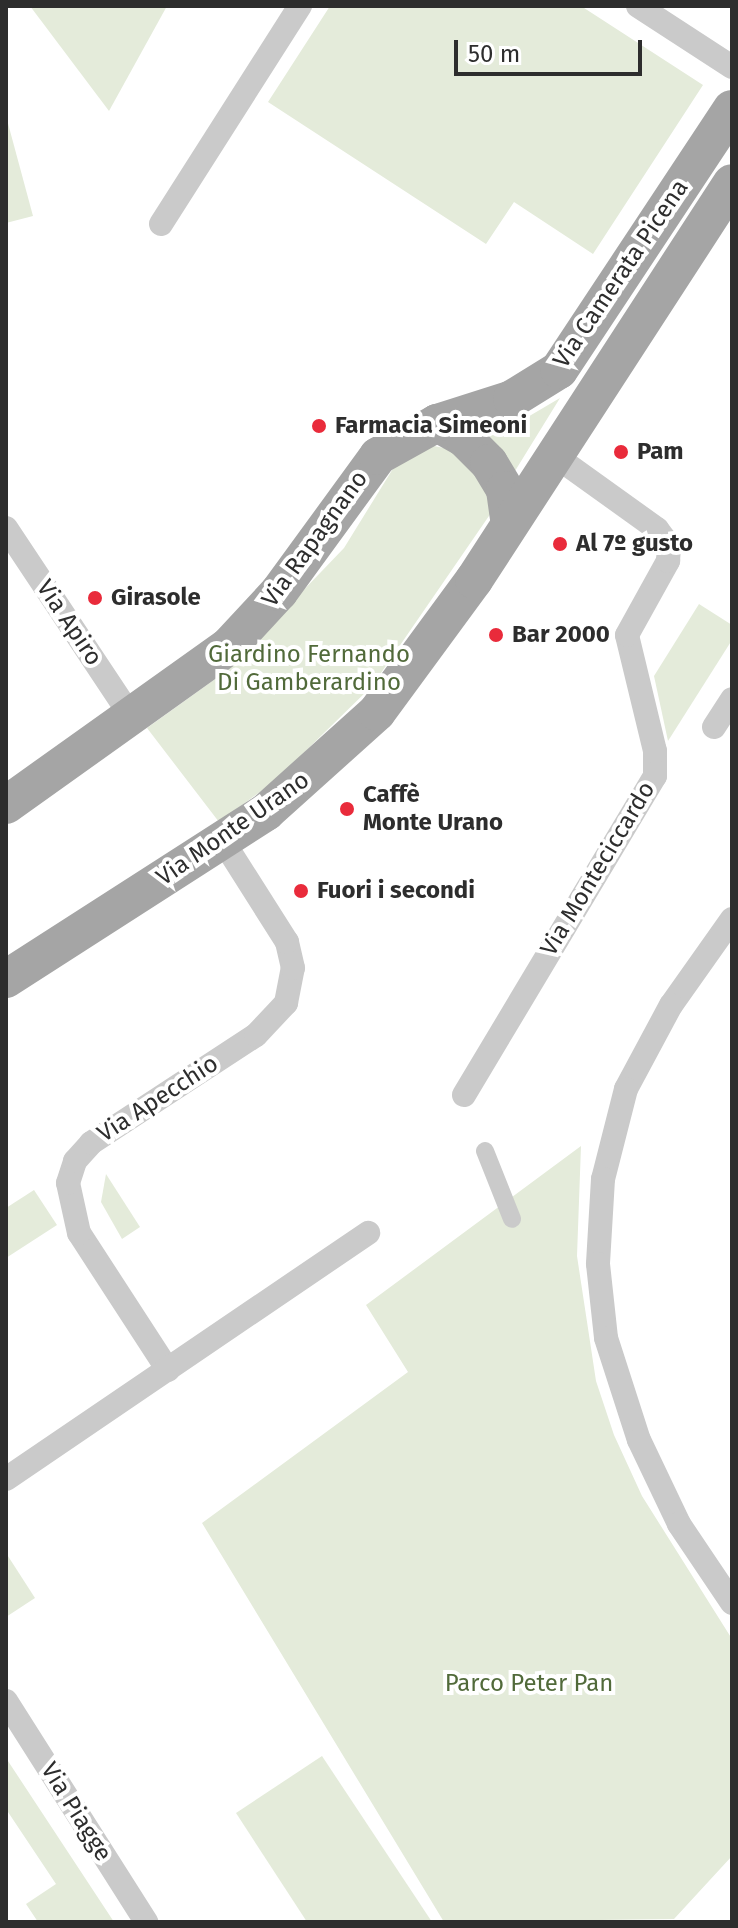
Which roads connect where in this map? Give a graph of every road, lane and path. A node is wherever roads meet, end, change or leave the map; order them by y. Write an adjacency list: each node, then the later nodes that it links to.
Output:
1 (300, 6): 6 (street)
2 (646, 8): 3 (street)
3 (732, 67)
4 (732, 109): 7 (main road, Via Camerata Picena)
5 (732, 183): 8 (main road, Via Camerata Picena)
6 (161, 224)
7 (437, 423): 9 (main road); 12 (main road, Via Rapagnano)
8 (554, 455): 9 (main road, Via Camerata Picena); 18 (street, Via Monteciccardo)
9 (510, 524): 15 (main road, Via Monte Urano)
10 (6, 529): 12 (street, Via Apiro)
11 (732, 699): 13 (street)
12 (132, 718): 14 (main road, Via Rapagnano)
13 (714, 727)
14 (6, 805)
15 (223, 841): 17 (main road, Via Monte Urano); 22 (street, Via Apecchio)
16 (732, 919): 24 (street)
17 (6, 979)
18 (464, 1095)
19 (485, 1151): 20 (street)
20 (512, 1219)
21 (368, 1233): 22 (street)
22 (168, 1370): 23 (street)
23 (6, 1479)
24 (732, 1603)
25 (6, 1701): 26 (street, Via Piagge)
26 (146, 1922)

